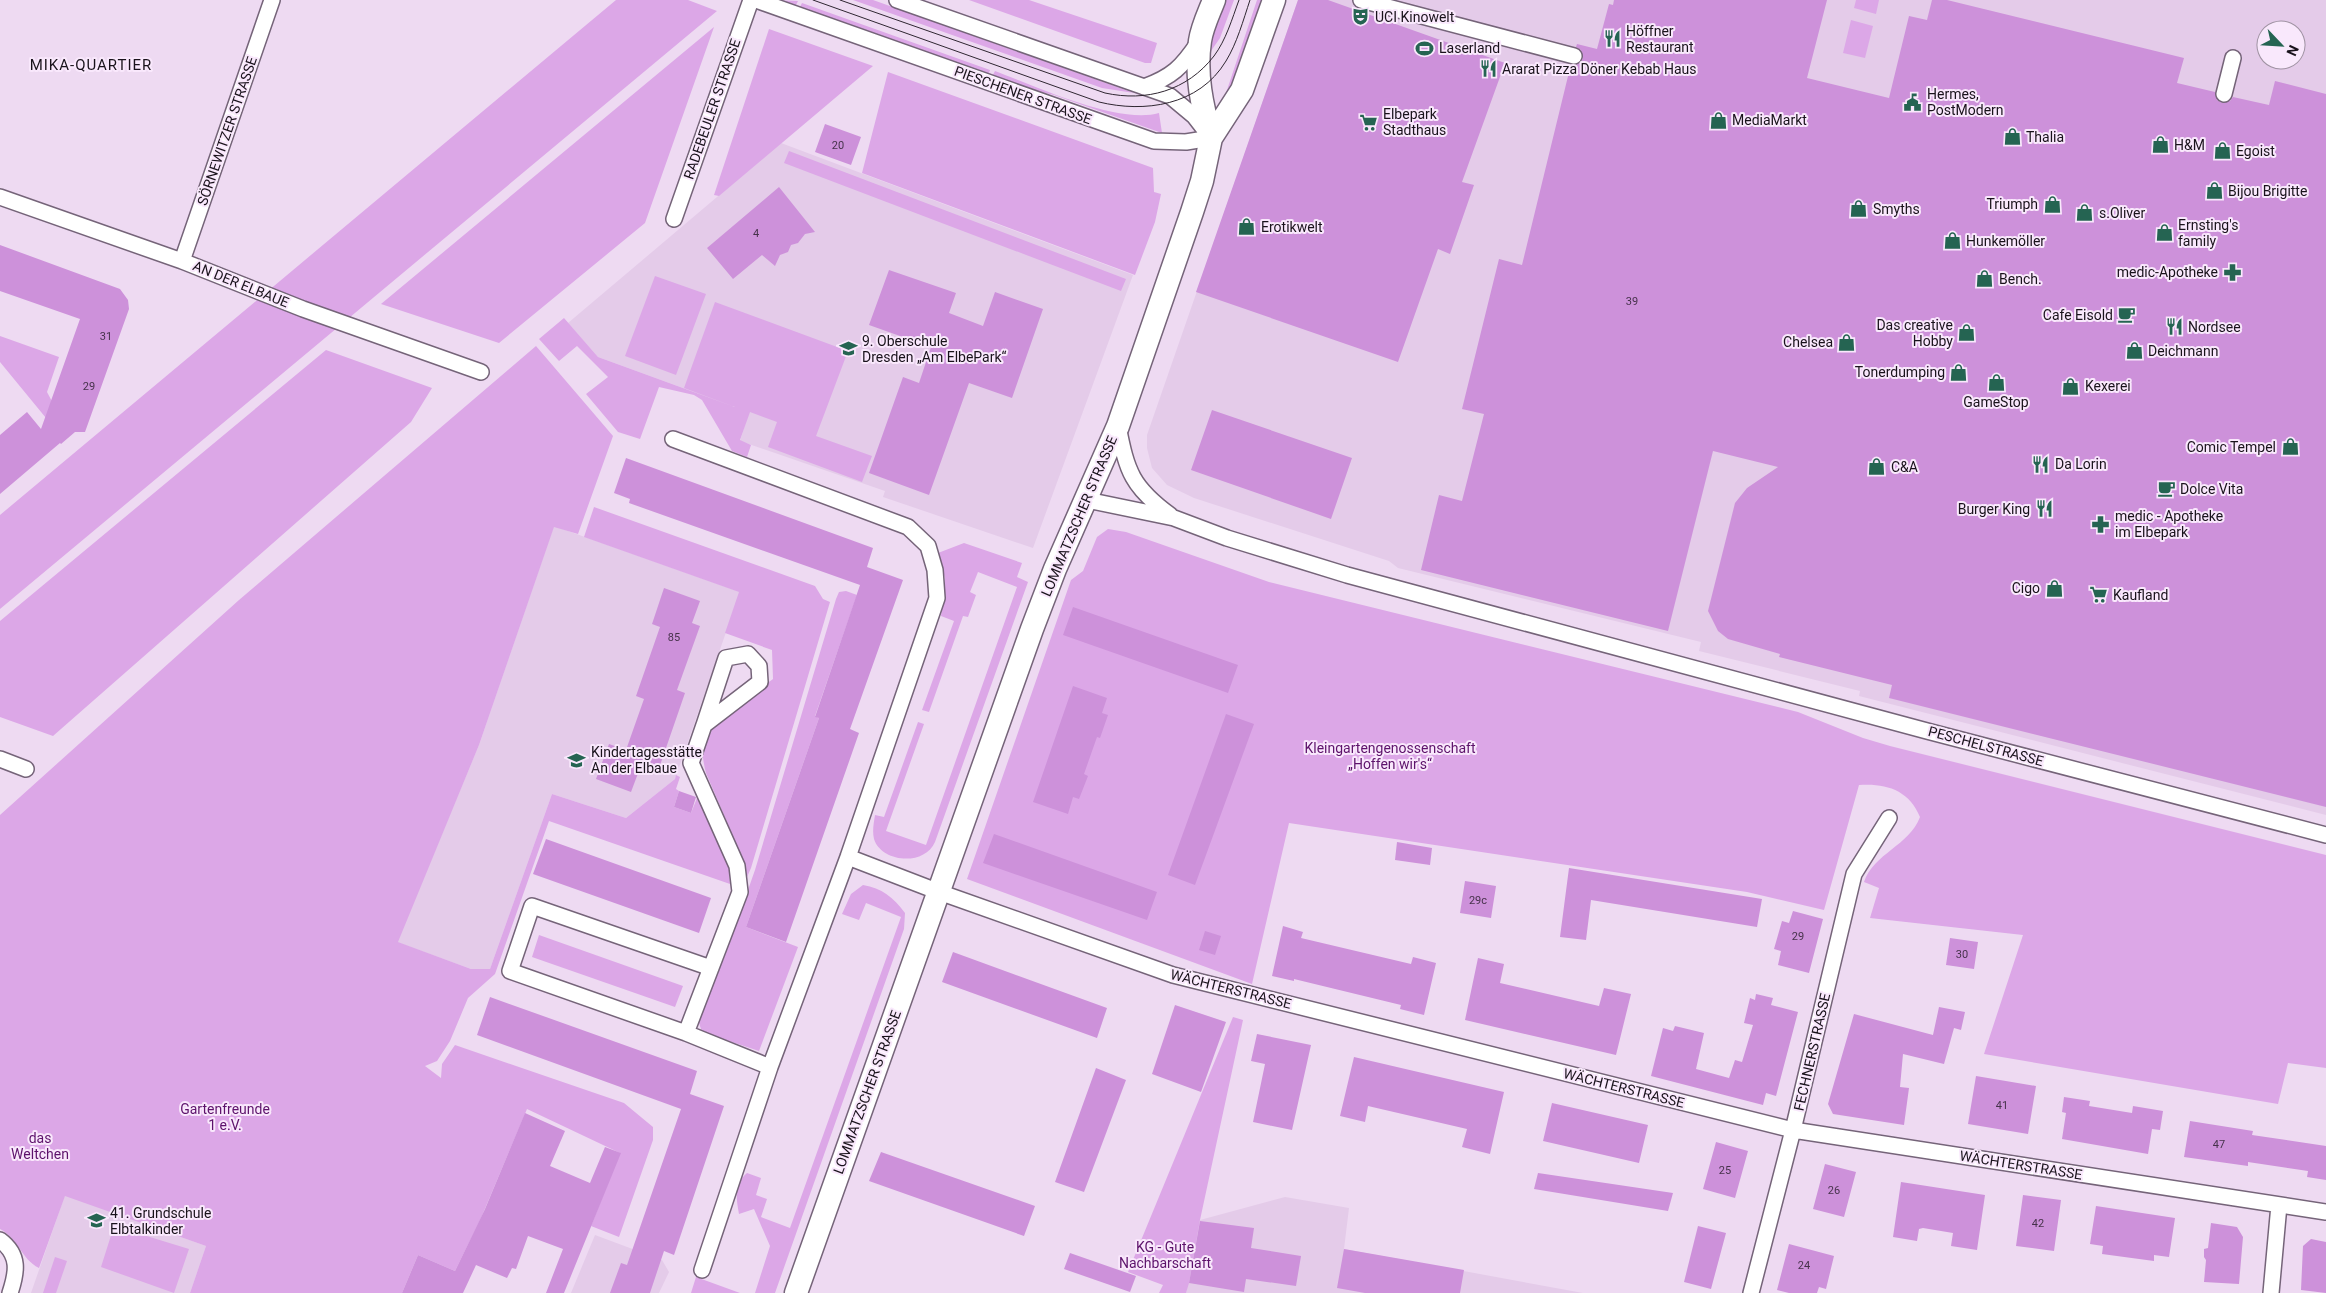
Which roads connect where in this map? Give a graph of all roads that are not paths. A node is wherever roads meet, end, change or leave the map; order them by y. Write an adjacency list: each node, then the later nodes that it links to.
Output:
1 (272, 0): 16 (street, SÖRNEWITZER STRASSE)
2 (751, 0): 15 (street, RADEBEULER STRASSE)
3 (756, 0): 13 (street, PIESCHENER STRASSE)
4 (896, 0): 11 (street)
5 (1214, 0): 8 (main road, LOMMATZSCHER STRASSE)
6 (1274, 0): 13 (main road, LOMMATZSCHER STRASSE)
7 (1361, 0): 9 (street)
8 (1200, 39): 11 (street); 13 (main road, LOMMATZSCHER STRASSE)
9 (1567, 54)
10 (2233, 58): 12 (street)
11 (1144, 87): 13 (street)
12 (2224, 94)
13 (1211, 138): 18 (main road, LOMMATZSCHER STRASSE)
14 (0, 197): 16 (street, AN DER ELBAUE)
15 (674, 218)
16 (182, 261): 17 (street, AN DER ELBAUE)
17 (481, 372)
18 (1118, 426): 20 (main road, LOMMATZSCHER STRASSE); 21 (street)
19 (673, 439): 27 (street)
20 (1087, 500): 21 (street); 28 (main road, LOMMATZSCHER STRASSE)
21 (1174, 518): 26 (street, PESCHELSTRASSE)
22 (704, 725): 22 (street); 29 (street)
23 (0, 759): 24 (street)
24 (26, 769)
25 (1889, 818): 32 (street, FECHNERSTRASSE)
26 (2326, 835)
27 (848, 858): 28 (street); 31 (street)
28 (939, 892): 32 (street, WÄCHTERSTRASSE); 38 (main road, LOMMATZSCHER STRASSE)
29 (711, 968): 30 (street); 30 (street)
30 (686, 1033): 31 (street)
31 (770, 1067): 36 (street)
32 (1793, 1130): 33 (street, WÄCHTERSTRASSE); 39 (street, FECHNERSTRASSE)
33 (2279, 1204): 34 (street, WÄCHTERSTRASSE); 40 (street)
34 (2326, 1212)
35 (0, 1240): 37 (street)
36 (702, 1270)
37 (10, 1293)
38 (796, 1293)
39 (1751, 1293)
40 (2271, 1293)

